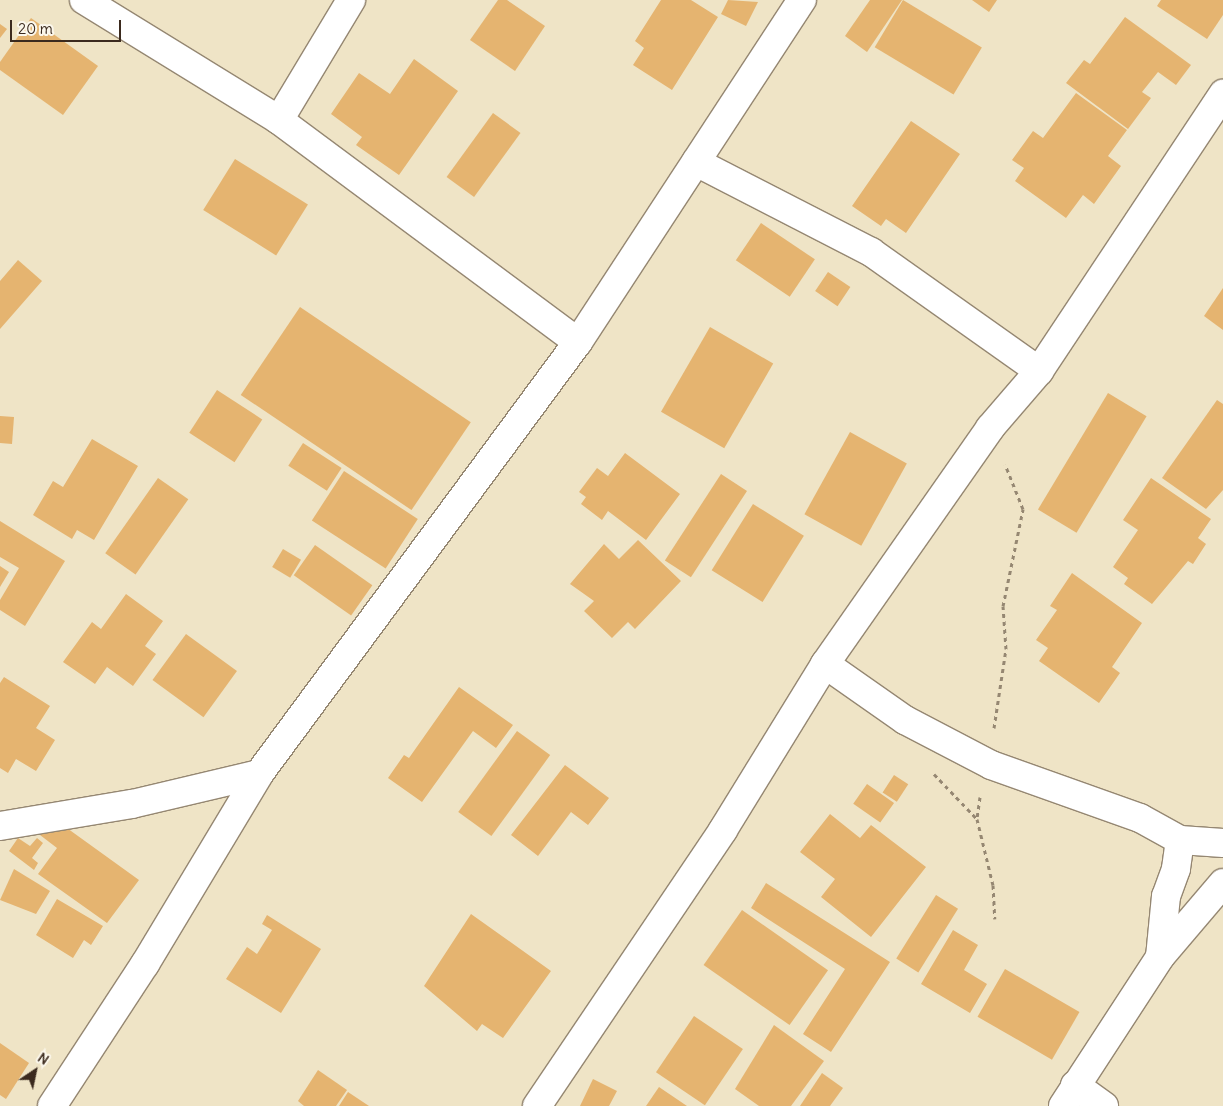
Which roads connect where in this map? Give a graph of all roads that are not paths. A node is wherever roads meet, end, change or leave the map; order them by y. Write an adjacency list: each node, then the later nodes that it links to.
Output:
1 (84, 0): 5 (street)
2 (351, 0): 5 (street)
3 (802, 0): 6 (street)
4 (1223, 94): 8 (street)
5 (279, 120): 7 (street)
6 (696, 162): 7 (street); 8 (street)
7 (578, 342): 10 (street)
8 (1039, 371): 9 (street)
9 (825, 664): 12 (street); 18 (street)
10 (259, 774): 11 (street); 17 (street)
11 (0, 826)
12 (1180, 840): 13 (street); 15 (street)
13 (1223, 843)
14 (1223, 883): 15 (street)
15 (1160, 957): 16 (street)
16 (1069, 1096): 19 (street)
17 (52, 1106)
18 (537, 1106)
19 (1104, 1106)

